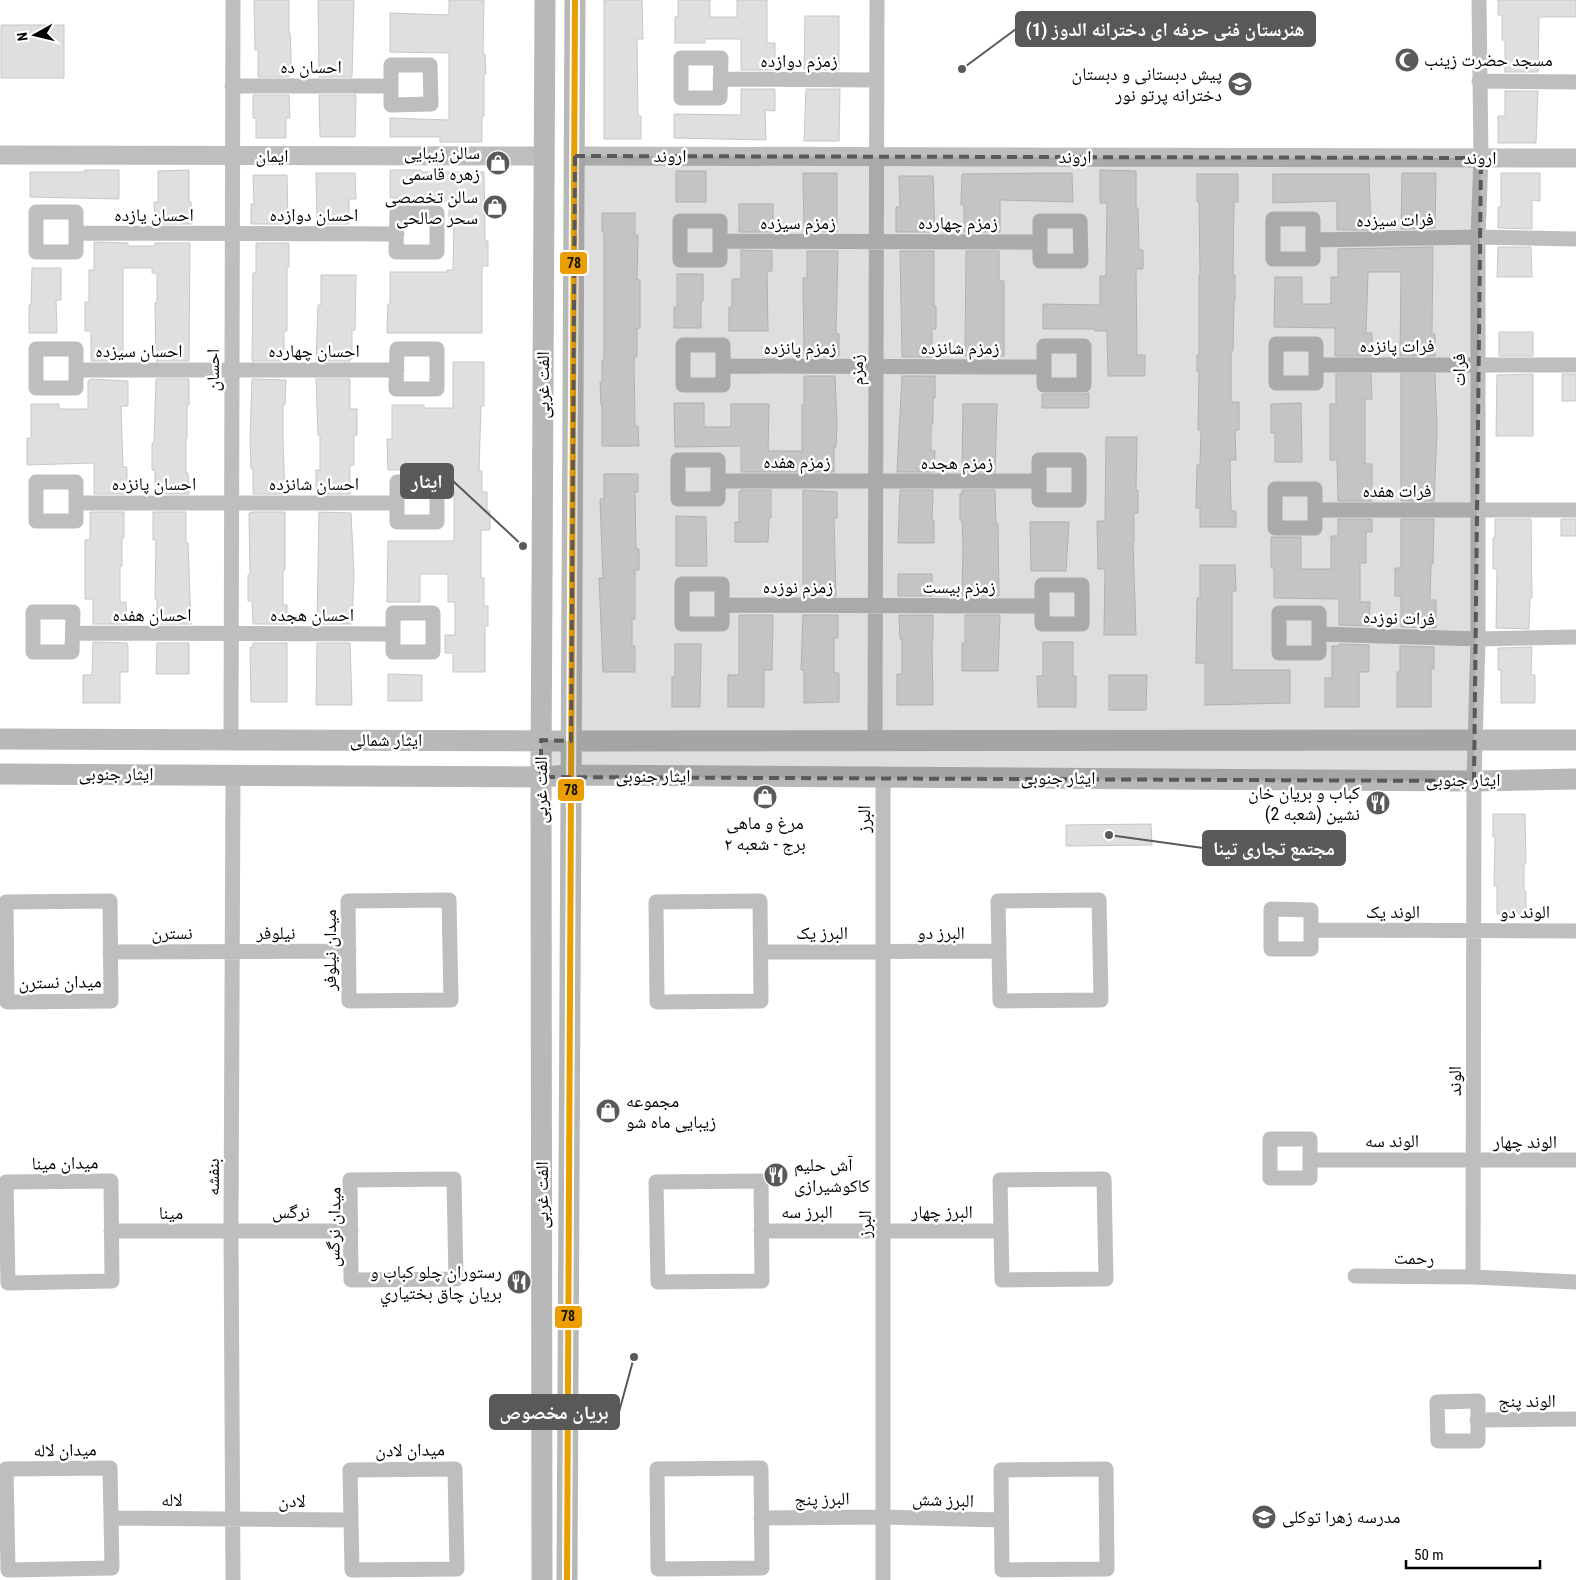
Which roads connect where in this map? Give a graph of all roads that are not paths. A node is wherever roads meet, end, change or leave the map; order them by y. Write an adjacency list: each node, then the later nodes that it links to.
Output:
1 (232, 0): 10 (street, احسان)
2 (546, 0): 14 (main road, الفت غربی)
3 (575, 0): 15 (main road, الفت غربی)
4 (877, 0): 7 (street, زمزم)
5 (1479, 0): 8 (street, فرات)
6 (720, 79): 7 (street, زمزم دوازده)
7 (877, 80): 16 (street, زمزم)
8 (1479, 81): 9 (street); 17 (street, فرات)
9 (1576, 82)
10 (232, 86): 11 (street, احسان ده); 13 (street, احسان)
11 (390, 86)
12 (0, 155): 13 (street, ایمان)
13 (232, 156): 14 (street, ایمان); 20 (street, احسان)
14 (545, 156): 58 (main road, الفت غربی)
15 (575, 156): 16 (street, اروند); 61 (main road, الفت غربی)
16 (877, 157): 17 (street, اروند); 26 (street, زمزم)
17 (1481, 158): 18 (street, اروند); 22 (street, فرات)
18 (1576, 158)
19 (76, 233): 20 (street, احسان یازده)
20 (232, 234): 21 (street, احسان دوازده); 35 (street, احسان)
21 (397, 234)
22 (1478, 237): 23 (street, فرات سیزده); 24 (street, فرات سیزده); 29 (street, فرات)
23 (1576, 239)
24 (1313, 240)
25 (720, 241): 26 (street, زمزم سیزده)
26 (876, 242): 27 (street, زمزم چهارده); 32 (street, زمزم)
27 (1040, 242)
28 (1316, 365): 29 (street, فرات پانزده)
29 (1478, 365): 30 (street, فرات پانزده); 44 (street, فرات)
30 (1576, 365)
31 (723, 366): 32 (street, زمزم پانزده)
32 (876, 366): 33 (street, زمزم شانزده); 38 (street, زمزم)
33 (1044, 367)
34 (76, 370): 35 (street, احسان سیزده)
35 (232, 370): 36 (street, احسان چهارده); 41 (street, احسان)
36 (397, 370)
37 (718, 481): 38 (street, زمزم هفده)
38 (876, 481): 39 (street, زمزم هجده); 47 (street, زمزم)
39 (1038, 482)
40 (76, 503): 41 (street, احسان پانزده)
41 (231, 503): 42 (street, احسان شانزده); 50 (street, احسان)
42 (397, 503)
43 (1315, 510): 44 (street, فرات هفده)
44 (1478, 510): 45 (street, فرات هفده); 54 (street, فرات)
45 (1576, 510)
46 (722, 606): 47 (street, زمزم نوزده)
47 (875, 606): 48 (street, زمزم بیست); 59 (street, زمزم)
48 (1042, 606)
49 (73, 633): 50 (street, احسان هفده)
50 (231, 633): 51 (street, احسان هجده); 56 (street, احسان)
51 (393, 634)
52 (1319, 634): 54 (street, فرات نوزده)
53 (1576, 637): 54 (street, فرات نوزده)
54 (1478, 639): 57 (street, فرات)
55 (0, 739): 56 (main road, ایثار جنوبی)
56 (231, 739): 58 (main road, ایثار شمالی)
57 (1476, 739): 59 (main road, ایثار جنوبی); 60 (main road, ایثار جنوبی); 68 (street, فرات)
58 (541, 740): 61 (main road, ایثار جنوبی); 65 (main road, الفت غربی)
59 (875, 740): 61 (main road, ایثار جنوبی)
60 (1576, 740)
61 (571, 741): 64 (main road, الفت غربی)
62 (0, 774): 63 (main road, ایثار جنوبی)
63 (233, 775): 65 (main road, ایثار شمالی); 75 (street, بنفشه)
64 (571, 775): 65 (main road, ایثار جنوبی); 66 (main road, ایثار جنوبی); 100 (main road, الفت غربی)
65 (541, 777): 99 (main road, الفت غربی)
66 (883, 777): 68 (main road, ایثار جنوبی); 77 (street, البرز)
67 (1576, 780): 68 (main road, ایثار جنوبی)
68 (1474, 781): 70 (street, الوند)
69 (1311, 930): 70 (street, الوند یک)
70 (1474, 931): 71 (street, الوند دو); 79 (street, الوند)
71 (1576, 931)
72 (348, 951): 72 (street, میدان نیلوفر); 75 (street, نیلوفر)
73 (999, 951): 73 (street); 77 (street, البرز دو)
74 (110, 952): 74 (street, میدان نسترن); 75 (street, نسترن)
75 (233, 952): 86 (street, بنفشه)
76 (760, 952): 76 (street); 77 (street, البرز یک)
77 (883, 952): 84 (street, البرز)
78 (1310, 1160): 79 (street, الوند سه)
79 (1473, 1160): 80 (street, الوند چهار); 88 (street, الوند)
80 (1576, 1160)
81 (111, 1231): 81 (street, میدان مینا); 86 (street, مینا)
82 (351, 1231): 82 (street, میدان نرگس); 86 (street, نرگس)
83 (761, 1231): 83 (street); 84 (street, البرز سه)
84 (883, 1231): 85 (street, البرز چهار); 92 (street, البرز)
85 (1001, 1231): 85 (street)
86 (231, 1232): 95 (street, بنفشه)
87 (1355, 1276): 88 (street, رحمت)
88 (1473, 1277): 89 (street)
89 (1576, 1282)
90 (1576, 1419): 91 (street, الوند پنج)
91 (1477, 1420)
92 (883, 1517): 94 (street, البرز پنج); 97 (street, البرز شش); 101 (street, البرز)
93 (111, 1518): 93 (street, میدان لاله); 95 (street, لاله)
94 (761, 1518): 94 (street)
95 (233, 1519): 96 (street, لادن); 98 (street, بنفشه)
96 (351, 1520): 96 (street, میدان لادن)
97 (1002, 1520): 97 (street)
98 (233, 1580)
99 (542, 1580)
100 (567, 1580)
101 (883, 1580)

